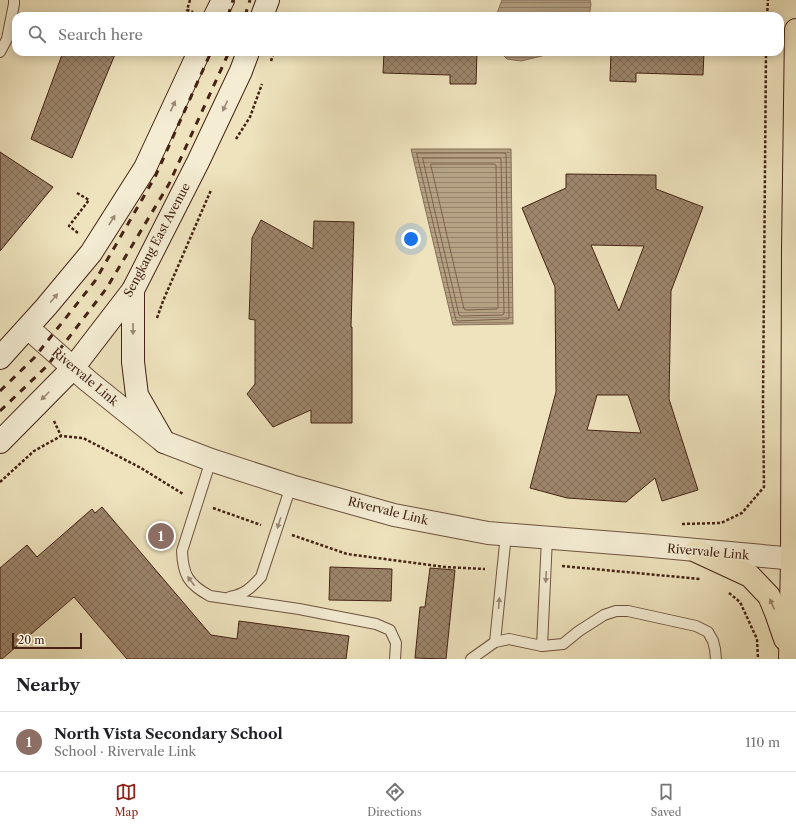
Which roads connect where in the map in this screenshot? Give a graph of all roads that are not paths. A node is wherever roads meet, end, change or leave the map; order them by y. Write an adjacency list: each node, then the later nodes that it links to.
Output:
1 (14, 0): 4 (lane)
2 (222, 0): 5 (main road)
3 (268, 0): 6 (main road)
4 (12, 12)
5 (209, 12)
6 (264, 12)
7 (12, 14): 9 (lane)
8 (796, 30): 23 (main road)
9 (0, 52)
10 (196, 56): 13 (main road, one-way to 10)
11 (247, 56): 12 (main road, Sengkang East Avenue, one-way to 12)
12 (133, 290): 15 (main road, Sengkang East Avenue); 17 (main road, one-way to 17)
13 (28, 328): 14 (main road); 15 (main road, Rivervale Link)
14 (0, 358)
15 (73, 368): 16 (main road, Sengkang East Avenue, one-way to 16); 17 (main road, Rivervale Link)
16 (0, 442)
17 (164, 442): 18 (main road, Rivervale Link)
18 (211, 460): 19 (main road, Rivervale Link); 24 (lane, one-way to 18)
19 (291, 486): 20 (main road, Rivervale Link); 24 (lane, one-way to 24)
20 (506, 534): 21 (main road, Rivervale Link); 25 (lane, one-way to 20)
21 (547, 538): 22 (main road, Rivervale Link); 26 (lane, one-way to 26)
22 (696, 551): 23 (main road, Rivervale Link); 27 (main road, one-way to 22)
23 (794, 559): 27 (main road)
24 (224, 598): 28 (lane)
25 (495, 642): 26 (lane); 29 (lane)
26 (542, 646): 30 (lane)
27 (790, 656)
28 (395, 659)
29 (471, 659)
30 (716, 659)

